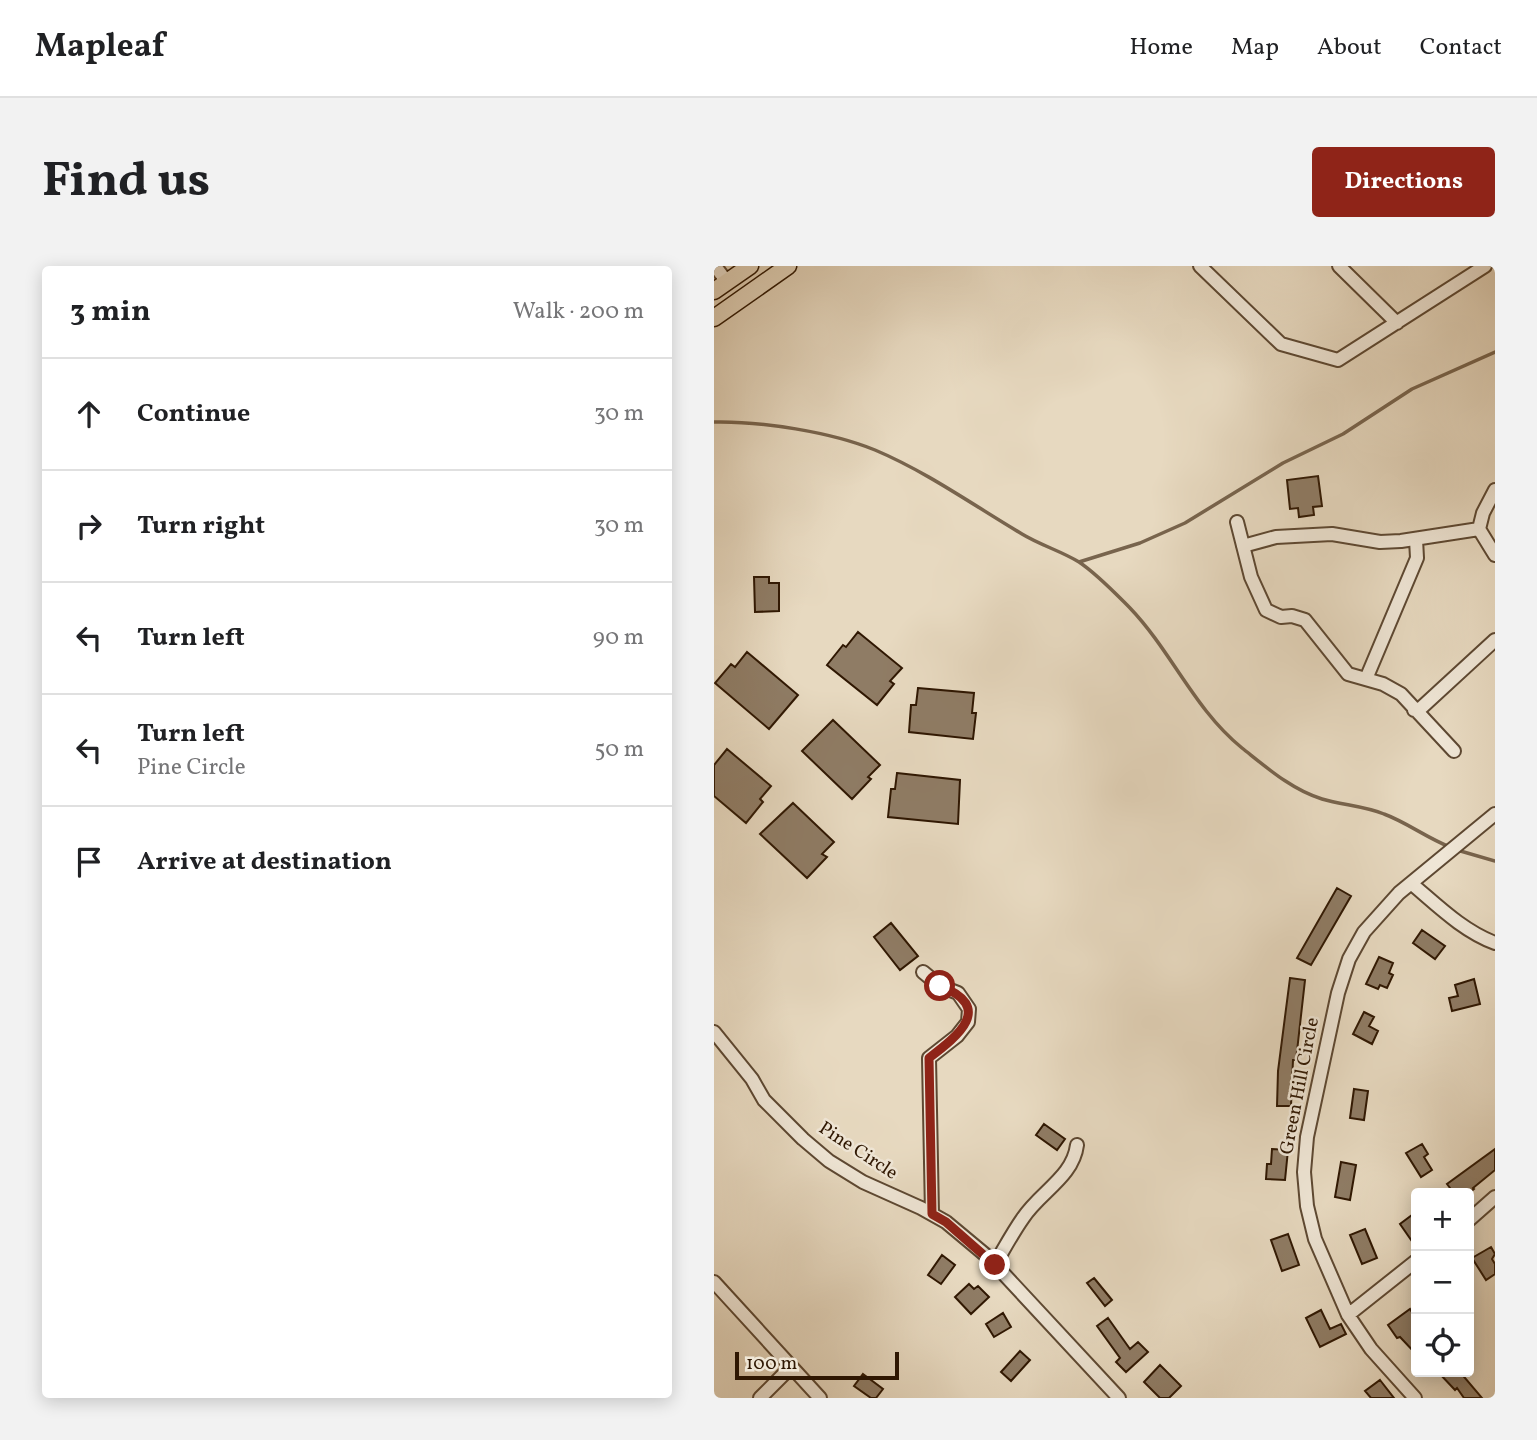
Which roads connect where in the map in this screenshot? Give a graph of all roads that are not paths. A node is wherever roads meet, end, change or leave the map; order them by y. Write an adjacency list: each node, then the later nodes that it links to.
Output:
1 (715, 266): 7 (street)
2 (750, 266): 7 (main road)
3 (788, 266): 8 (main road)
4 (1200, 266): 9 (street)
5 (1339, 266): 9 (street)
6 (1485, 266): 9 (street)
7 (721, 287)
8 (714, 318)
9 (1396, 323)
10 (1495, 490): 12 (street)
11 (1237, 522): 14 (street)
12 (1479, 529): 13 (street); 15 (street)
13 (1416, 539): 14 (street); 17 (street)
14 (1243, 546): 17 (street)
15 (1495, 555)
16 (1495, 640): 18 (street)
17 (1366, 679): 18 (street)
18 (1414, 710): 19 (street)
19 (1454, 751)
20 (1495, 814): 21 (street, Green Hill Circle)
21 (1412, 884): 22 (street); 32 (street, Green Hill Circle)
22 (1495, 943)
23 (923, 972): 27 (street)
24 (714, 1032): 27 (street, Pine Circle)
25 (1077, 1145): 29 (street)
26 (1495, 1197): 28 (street)
27 (932, 1214): 29 (street, Pine Circle)
28 (1474, 1216)
29 (995, 1265): 36 (street, Pine Circle)
30 (1411, 1265): 32 (street)
31 (714, 1282): 33 (street)
32 (1348, 1315): 37 (street, Green Hill Circle)
33 (791, 1367): 34 (street); 35 (street)
34 (760, 1398)
35 (820, 1398)
36 (1119, 1398)
37 (1415, 1398)

